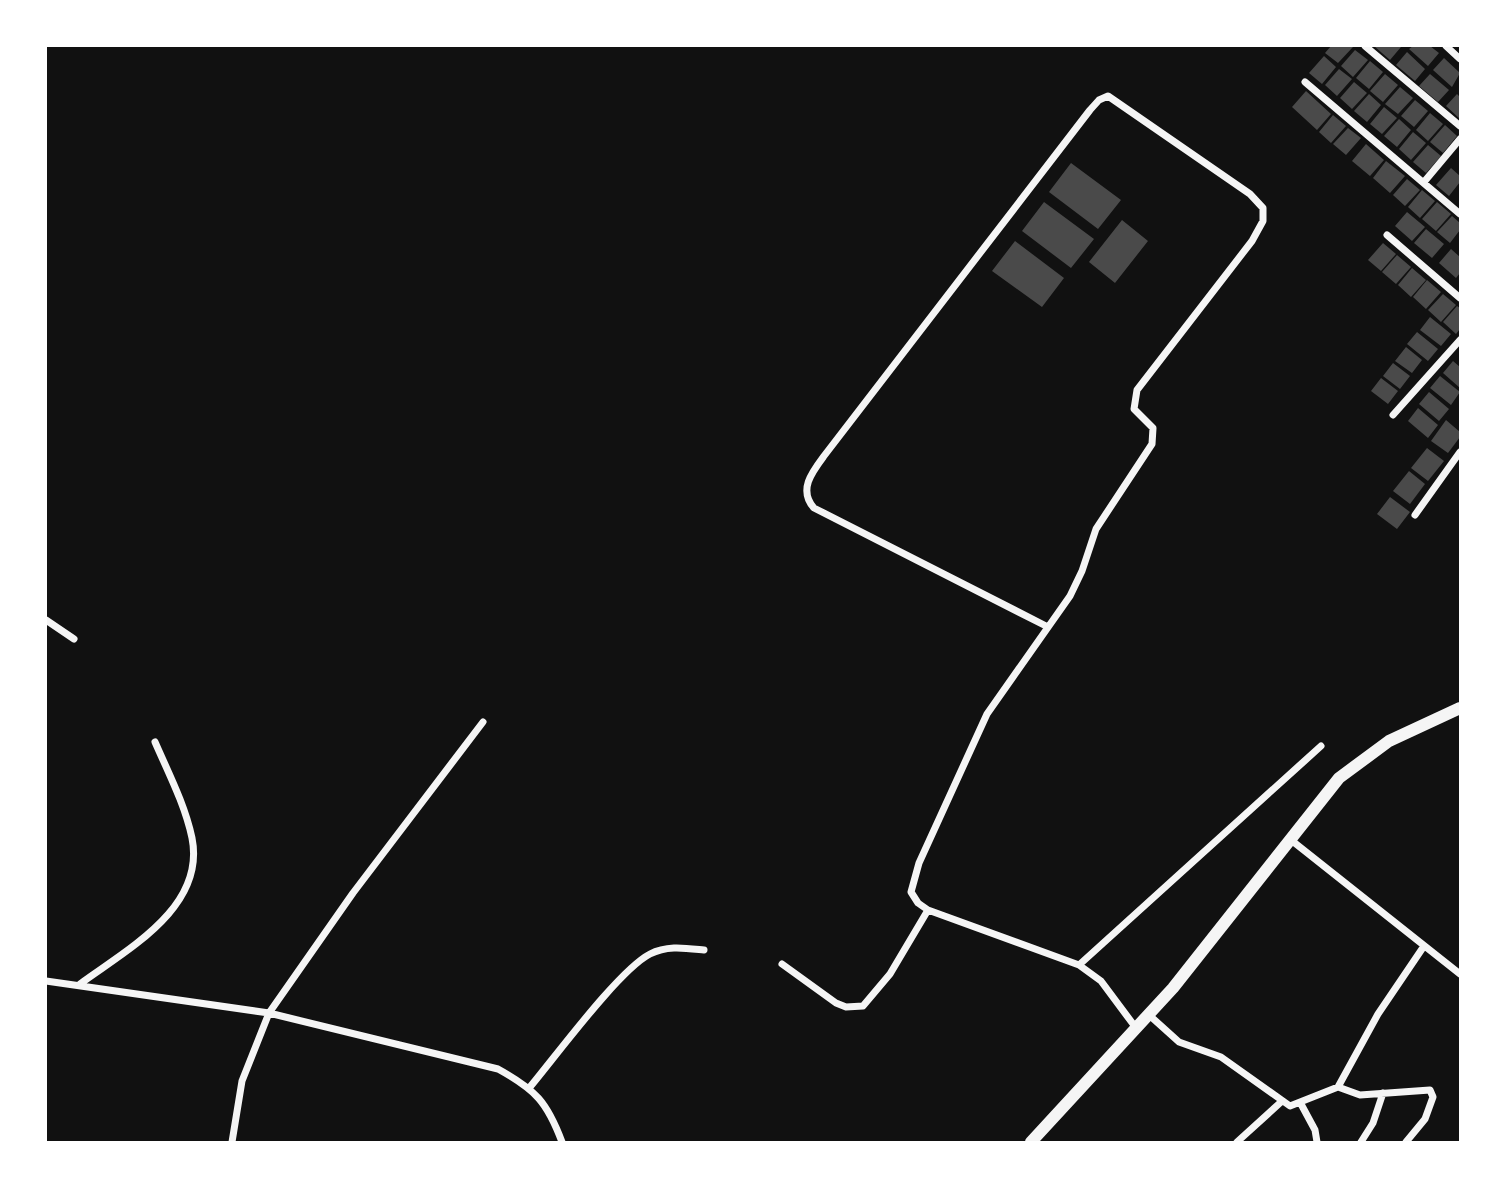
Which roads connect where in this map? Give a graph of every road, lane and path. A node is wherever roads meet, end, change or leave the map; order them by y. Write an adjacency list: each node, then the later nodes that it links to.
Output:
1 (1365, 46): 5 (street)
2 (1446, 46): 3 (street)
3 (1461, 59)
4 (1305, 82): 7 (street)
5 (1461, 127)
6 (1461, 139): 7 (street)
7 (1424, 182): 8 (street)
8 (1461, 214)
9 (1387, 235): 10 (street)
10 (1461, 298)
11 (1461, 340): 12 (street)
12 (1393, 415)
13 (1461, 452): 14 (street)
14 (1415, 515)
15 (46, 620): 17 (street)
16 (1048, 627): 16 (street); 23 (street)
17 (74, 639)
18 (1461, 708): 22 (main road)
19 (483, 722): 31 (street)
20 (155, 742): 30 (street)
21 (1321, 746): 27 (street)
22 (1291, 841): 24 (street); 32 (main road)
23 (928, 910): 26 (street); 27 (street)
24 (1424, 946): 28 (street); 35 (street)
25 (704, 950): 34 (street)
26 (782, 964)
27 (1079, 965): 33 (street)
28 (1461, 974)
29 (46, 981): 30 (street)
30 (80, 984): 31 (street)
31 (269, 1013): 34 (street); 39 (street)
32 (1149, 1015): 33 (main road); 37 (street)
33 (1136, 1028): 41 (main road)
34 (530, 1087): 40 (street)
35 (1338, 1087): 36 (street); 38 (street)
36 (1383, 1093): 44 (street); 45 (street)
37 (1281, 1102): 38 (street); 42 (street)
38 (1301, 1104): 43 (street)
39 (232, 1143)
40 (562, 1143)
41 (1031, 1143)
42 (1237, 1143)
43 (1317, 1143)
44 (1361, 1143)
45 (1406, 1143)

